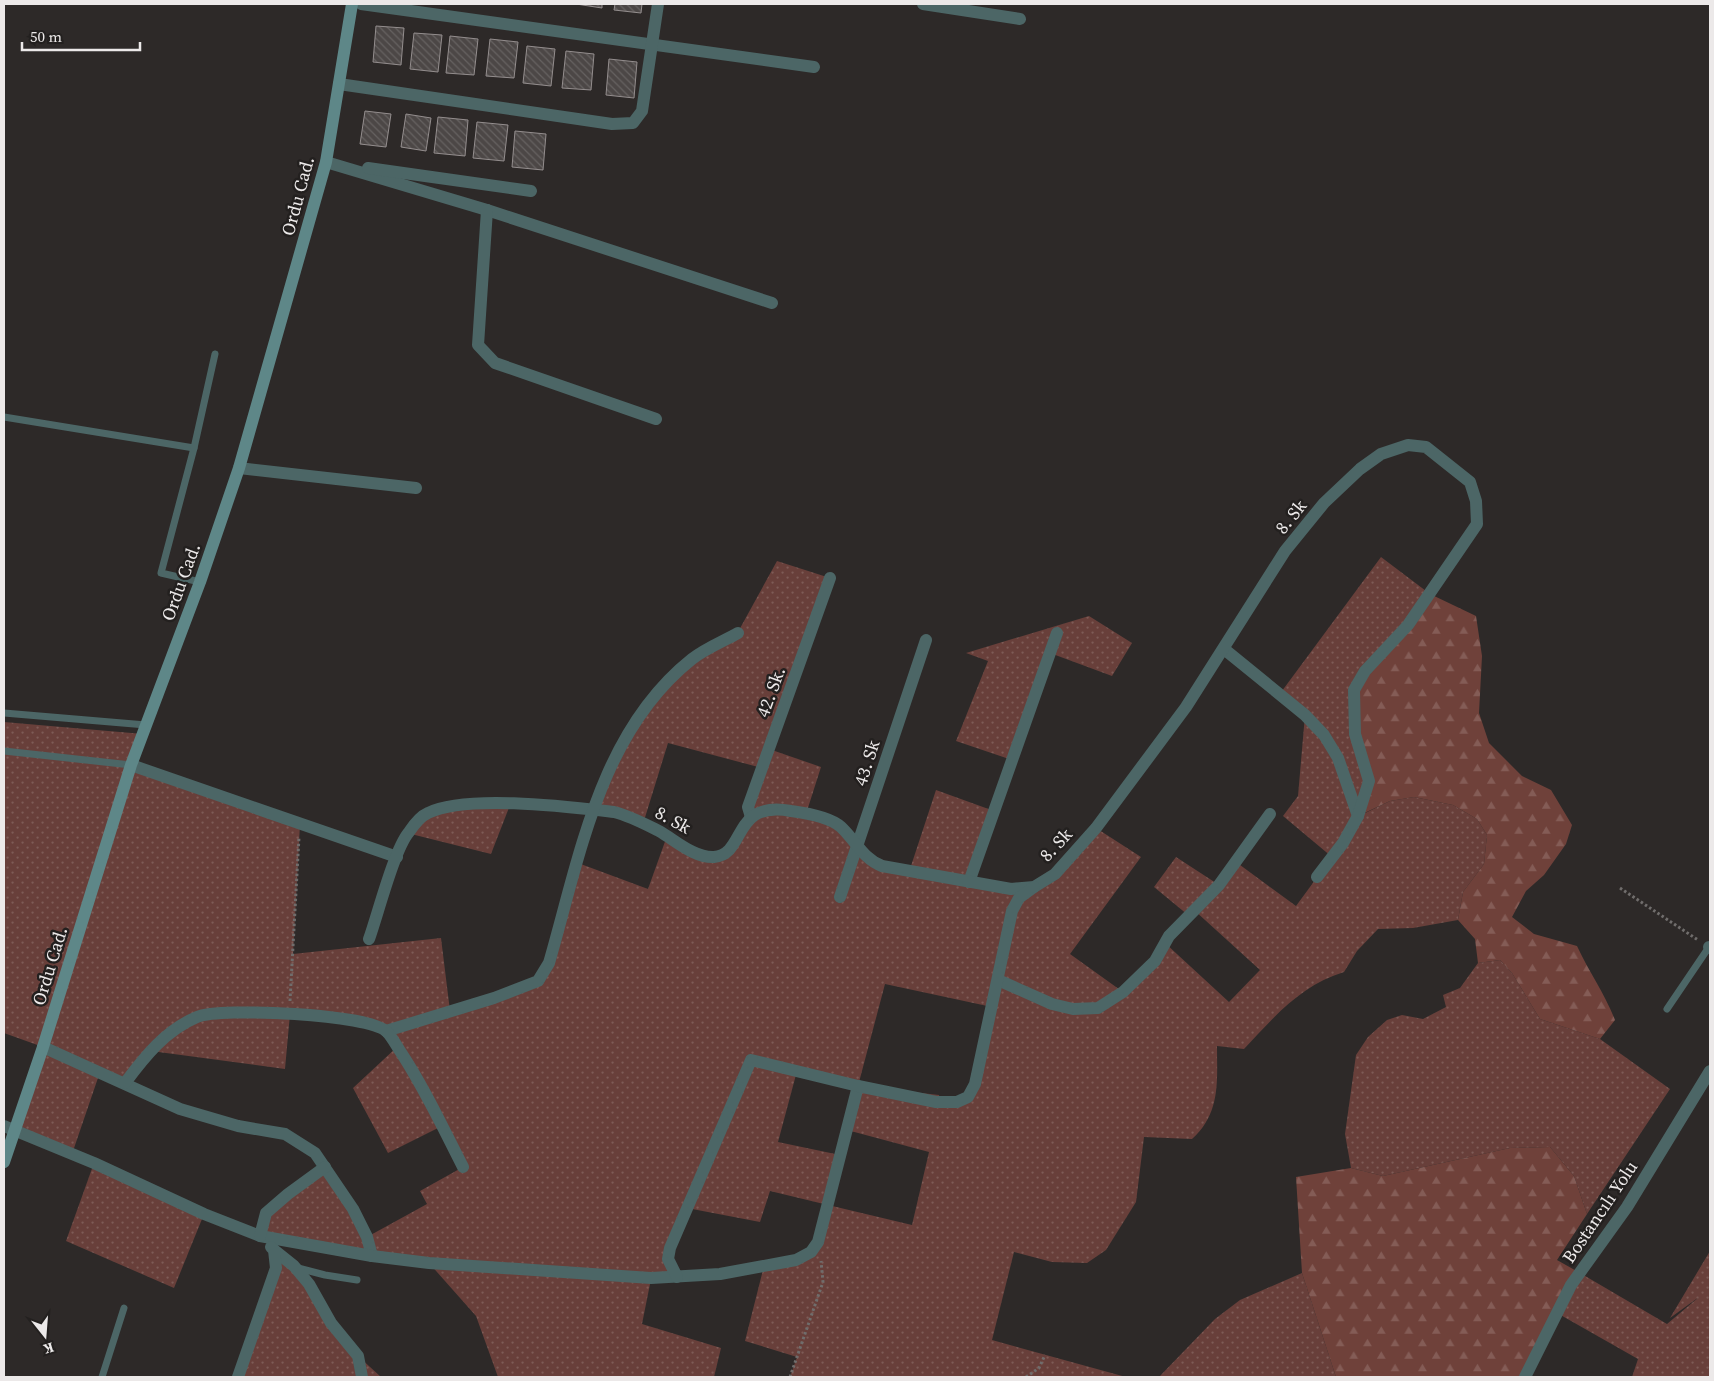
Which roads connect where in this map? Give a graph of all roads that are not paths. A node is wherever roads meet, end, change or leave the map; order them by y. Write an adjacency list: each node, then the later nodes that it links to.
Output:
1 (352, 4): 8 (main road, Ordu Cad.)
2 (360, 4): 6 (street)
3 (658, 4): 6 (street)
4 (923, 4): 5 (street)
5 (1020, 19)
6 (652, 45): 7 (street); 8 (street)
7 (814, 67)
8 (339, 84): 9 (main road, Ordu Cad.)
9 (326, 162): 10 (street); 11 (street); 17 (main road, Ordu Cad.)
10 (531, 191)
11 (487, 210): 12 (street); 15 (street)
12 (772, 303)
13 (215, 354): 16 (lane)
14 (4, 417): 16 (lane)
15 (656, 419)
16 (194, 448): 20 (lane)
17 (239, 468): 18 (street); 20 (main road, Ordu Cad.)
18 (416, 488)
19 (830, 578): 32 (street, 42. Sk.)
20 (200, 582): 26 (main road, Ordu Cad.)
21 (738, 632): 29 (street)
22 (1057, 633): 36 (street)
23 (926, 640): 33 (street, 43. Sk)
24 (1224, 649): 31 (street); 31 (street, 8. Sk); 37 (street, 8. Sk)
25 (4, 713): 26 (lane)
26 (146, 725): 28 (main road, Ordu Cad.)
27 (4, 751): 28 (lane)
28 (131, 765): 34 (street); 44 (main road, Ordu Cad.)
29 (594, 810): 32 (street, 8. Sk); 34 (street, 8. Sk); 43 (street)
30 (1270, 814): 41 (street)
31 (1358, 816): 35 (street)
32 (751, 817): 33 (street, 8. Sk)
33 (858, 846): 36 (street, 8. Sk); 38 (street, 43. Sk)
34 (397, 857): 39 (street, 8. Sk)
35 (1317, 877)
36 (969, 882): 37 (street, 8. Sk)
37 (1034, 887): 41 (street)
38 (840, 897)
39 (369, 939)
40 (1710, 948): 42 (lane)
41 (998, 980): 47 (street)
42 (1667, 1009)
43 (386, 1031): 46 (street); 50 (street)
44 (43, 1047): 46 (street); 48 (main road, Ordu Cad.)
45 (1710, 1071): 62 (street, Bostancılı Yolu)
46 (125, 1083): 51 (street)
47 (858, 1086): 56 (street); 56 (street)
48 (9, 1128): 49 (main road, Ordu Cad.); 52 (street)
49 (4, 1162)
50 (463, 1167)
51 (325, 1168): 52 (street); 54 (street)
52 (260, 1236): 53 (street); 54 (street)
53 (274, 1250): 55 (street); 60 (street)
54 (372, 1256): 56 (street)
55 (294, 1266): 57 (lane); 61 (street)
56 (677, 1277)
57 (357, 1280)
58 (124, 1308): 59 (lane)
59 (102, 1377)
60 (238, 1377)
61 (362, 1377)
62 (1525, 1377)

